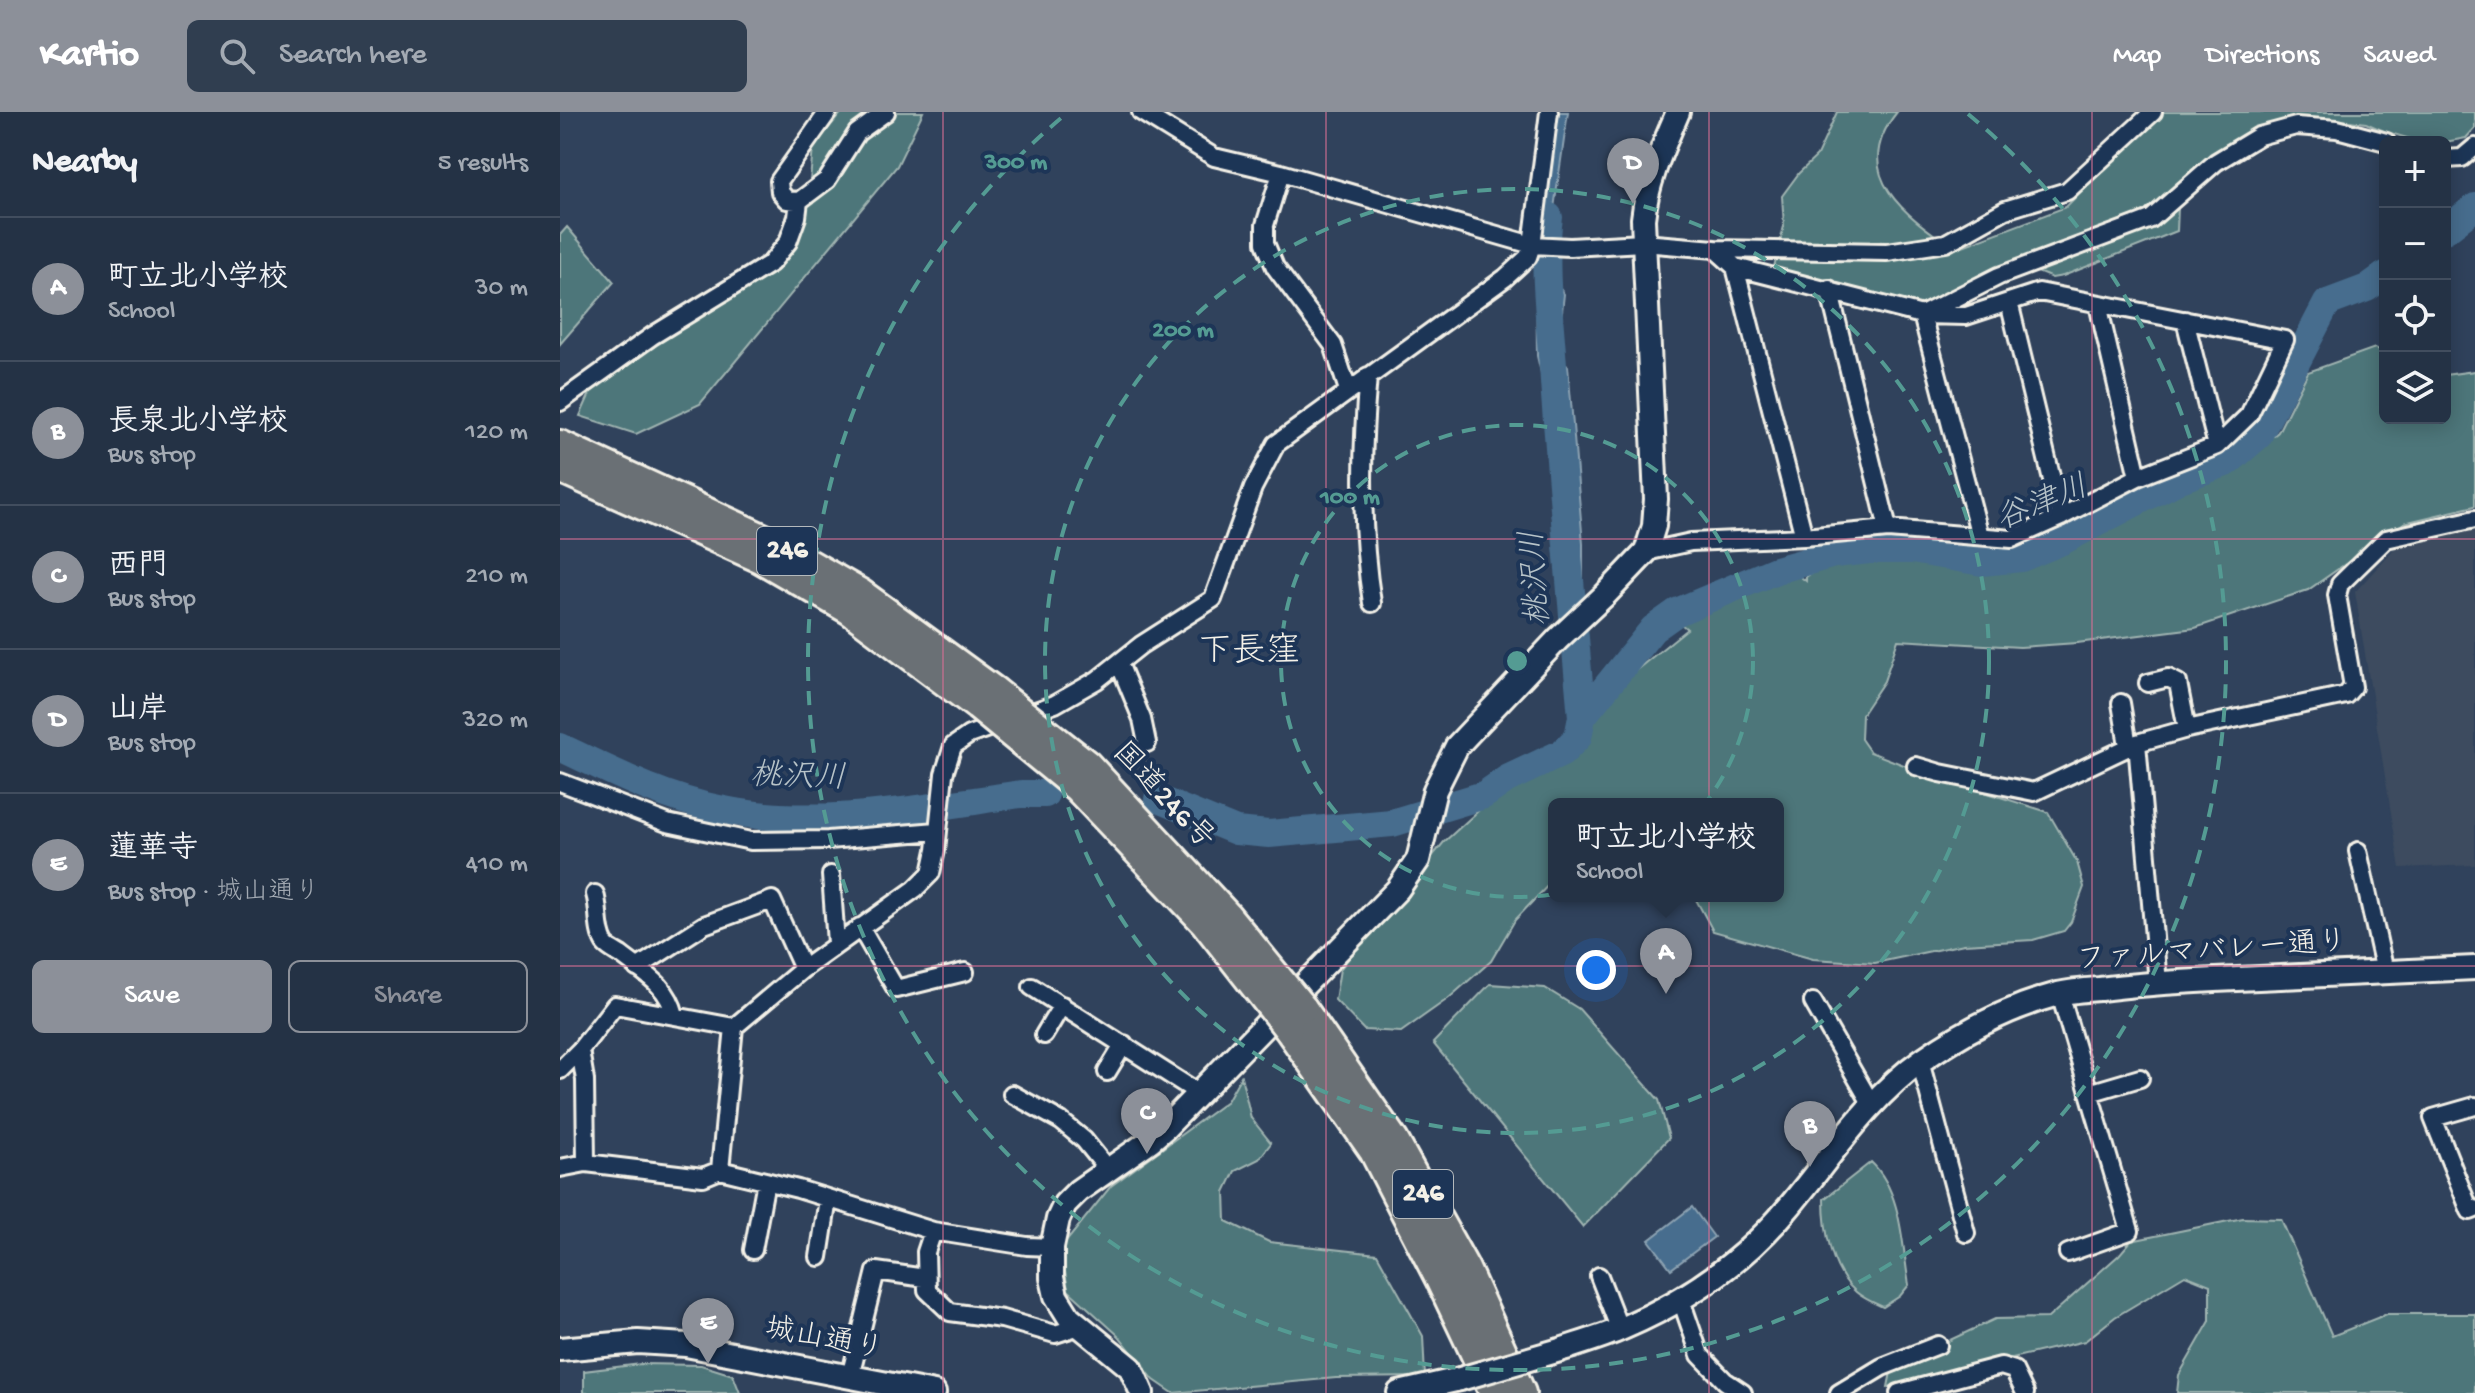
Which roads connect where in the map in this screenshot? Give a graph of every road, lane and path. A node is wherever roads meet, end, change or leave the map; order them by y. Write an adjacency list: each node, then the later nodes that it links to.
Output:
1 (828, 112): 11 (street)
2 (886, 112): 11 (street)
3 (1141, 112): 10 (street)
4 (1549, 112): 13 (street)
5 (1678, 112): 12 (street)
6 (2153, 112): 14 (street)
7 (2379, 140): 19 (street)
8 (2475, 147): 9 (street)
9 (2451, 159)
10 (1281, 173): 13 (street); 22 (street)
11 (799, 201): 23 (street)
12 (1643, 243): 13 (street); 14 (street); 33 (street)
13 (1532, 245): 21 (street)
14 (1715, 249): 15 (street)
15 (1735, 267): 16 (street); 32 (street)
16 (1829, 289): 19 (street); 30 (street)
17 (2009, 302): 18 (street); 19 (street); 28 (street)
18 (2098, 304): 20 (street); 27 (street)
19 (1922, 315): 31 (street)
20 (2185, 320): 25 (street); 25 (street)
21 (1368, 376): 22 (street); 34 (street)
22 (1348, 390): 35 (street)
23 (560, 402)
24 (560, 445): 37 (highway, 国道246号 / 246)
25 (2217, 446): 27 (street)
26 (560, 468): 37 (highway, 国道246号 / 246)
27 (2138, 477): 28 (street)
28 (2061, 517): 31 (street)
29 (2475, 519): 39 (street)
30 (1888, 529): 31 (street); 32 (street)
31 (1980, 536)
32 (1804, 537): 33 (street)
33 (1646, 552): 70 (street)
34 (1372, 603)
35 (1119, 663): 40 (street); 44 (street)
36 (2148, 683): 39 (street)
37 (986, 698): 61 (highway, 国道246号 / 246, bridge)
38 (2121, 703): 41 (street)
39 (2187, 729): 41 (street)
40 (1147, 743)
41 (2133, 744): 42 (street); 55 (street)
42 (1916, 766)
43 (560, 782): 44 (street)
44 (937, 826): 48 (street)
45 (2358, 851): 54 (street)
46 (831, 875): 49 (street)
47 (595, 894): 50 (street)
48 (860, 927): 49 (street); 53 (street)
49 (836, 943): 52 (street)
50 (637, 968): 52 (street); 60 (street)
51 (2475, 968): 54 (street, ファルマバレー通り)
52 (803, 969): 62 (street)
53 (965, 972)
54 (2385, 972): 55 (street, ファルマバレー通り)
55 (2158, 983): 57 (street, ファルマバレー通り)
56 (1032, 987): 59 (street)
57 (2060, 994): 66 (street, ファルマバレー通り); 71 (street)
58 (1813, 1002): 73 (street)
59 (1062, 1005): 63 (street); 64 (street)
60 (675, 1015): 62 (street); 65 (street)
61 (1295, 1018): 99 (highway, 国道246号 / 246); 100 (highway, 国道246号 / 246)
62 (734, 1027): 77 (street)
63 (1044, 1035)
64 (1124, 1044): 68 (street); 70 (street)
65 (580, 1050): 67 (street); 75 (street)
66 (1920, 1061): 73 (street, ファルマバレー通り); 83 (street)
67 (560, 1070)
68 (1107, 1072)
69 (2140, 1078): 71 (street)
70 (1197, 1092): 78 (street)
71 (2089, 1093): 86 (street)
72 (1012, 1094): 78 (street)
73 (1872, 1105): 90 (street, ファルマバレー通り)
74 (2475, 1106): 81 (street)
75 (586, 1163): 76 (street); 77 (street)
76 (560, 1168)
77 (720, 1170): 79 (street)
78 (1109, 1171): 84 (street)
79 (766, 1181): 80 (street); 85 (street)
80 (828, 1199): 82 (street); 87 (street)
81 (2475, 1209)
82 (933, 1231): 84 (street); 89 (street)
83 (1966, 1233)
84 (1052, 1247): 91 (street)
85 (753, 1250)
86 (2068, 1253)
87 (819, 1257)
88 (1599, 1276): 92 (street)
89 (925, 1278): 91 (street); 95 (street)
90 (1681, 1300): 92 (street, ファルマバレー通り); 101 (street)
91 (1080, 1326): 97 (street)
92 (1620, 1330): 98 (street, ファルマバレー通り, bridge)
93 (1938, 1345): 102 (street)
94 (560, 1349): 95 (street, 城山通り)
95 (850, 1377): 96 (street, 城山通り)
96 (934, 1393)
97 (1142, 1393)
98 (1399, 1393)
99 (1494, 1393)
100 (1521, 1393)
101 (1743, 1393)
102 (1839, 1393)
103 (1899, 1393): 104 (street)
104 (2025, 1393)

